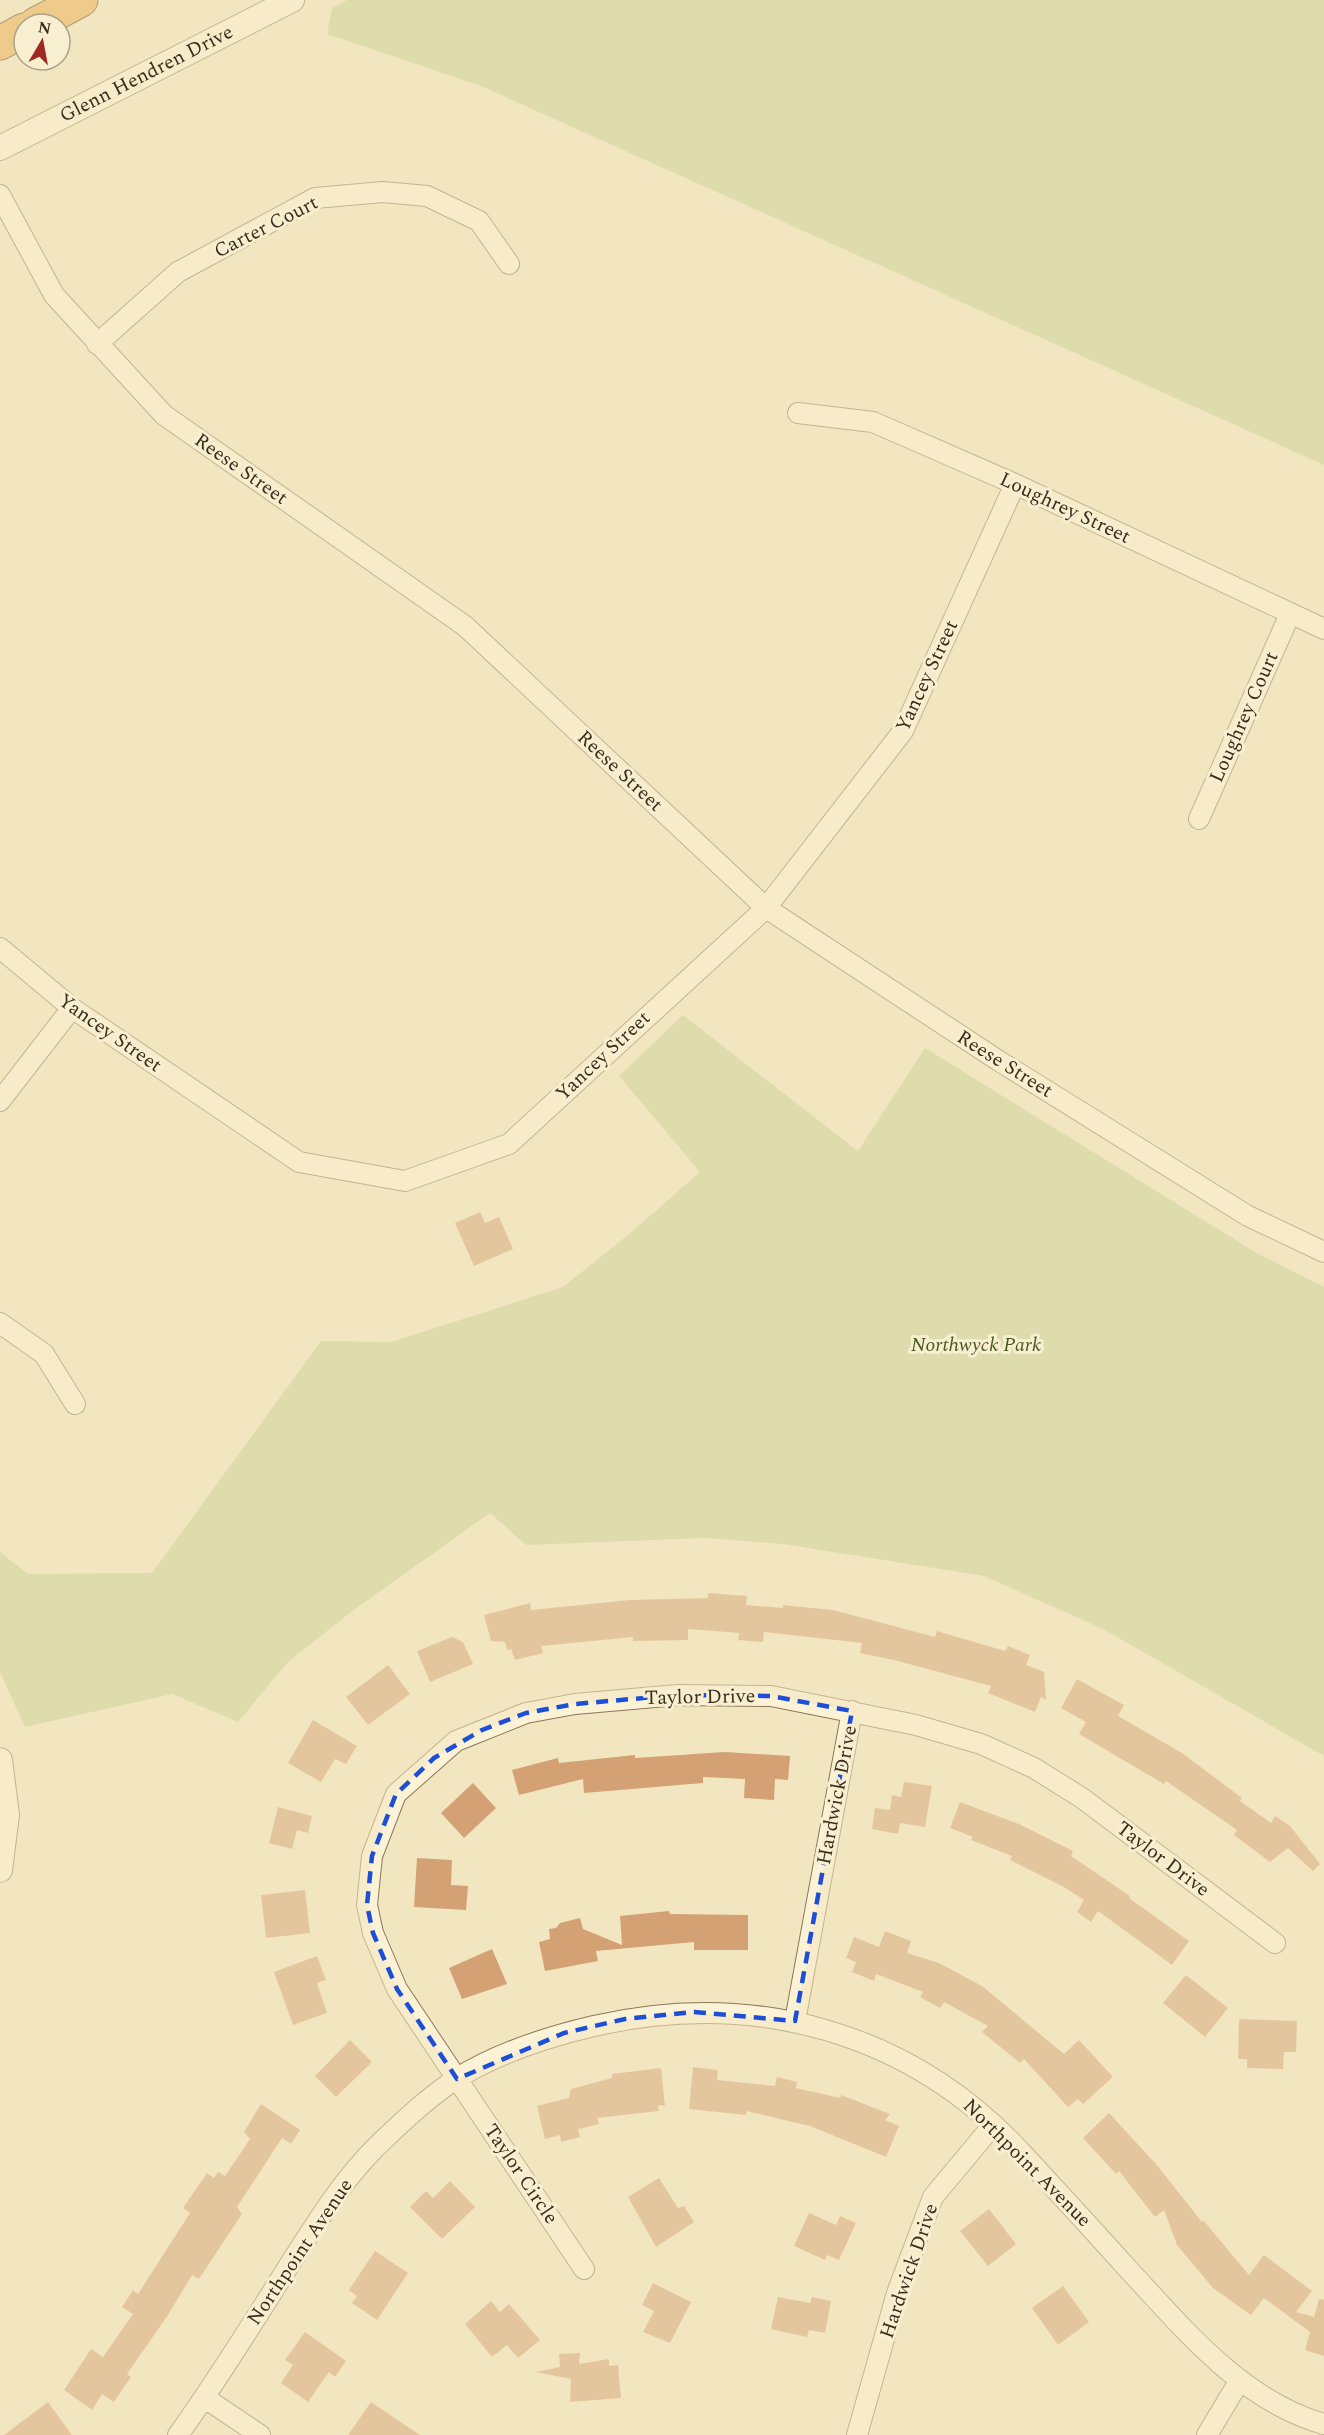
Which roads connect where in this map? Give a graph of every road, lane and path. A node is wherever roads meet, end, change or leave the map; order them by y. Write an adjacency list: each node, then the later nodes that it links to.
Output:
1 (81, 0): 3 (highway)
2 (292, 0): 4 (street, Glenn Hendren Drive)
3 (58, 12)
4 (0, 148)
5 (0, 195): 7 (street, Reese Street)
6 (509, 264): 7 (street, Carter Court)
7 (97, 344): 13 (street, Reese Street)
8 (798, 413): 9 (street, Loughrey Street)
9 (1015, 484): 10 (street, Loughrey Street); 13 (street, Yancey Street)
10 (1290, 614): 11 (street, Loughrey Street); 12 (street, Loughrey Court)
11 (1324, 629)
12 (1199, 819)
13 (766, 908): 15 (street, Yancey Street); 17 (street, Reese Street)
14 (0, 948): 15 (street, Yancey Street)
15 (72, 1008): 16 (street)
16 (0, 1101)
17 (1324, 1252)
18 (0, 1323): 19 (street)
19 (75, 1404)
20 (852, 1711): 23 (street, Taylor Drive); 24 (street, Hardwick Drive); 25 (street, Taylor Drive)
21 (0, 1760): 22 (street)
22 (0, 1870)
23 (1275, 1943)
24 (795, 2021): 25 (street, Northpoint Avenue); 26 (street, Northpoint Avenue)
25 (457, 2079): 27 (street, Taylor Circle); 29 (street, Northpoint Avenue)
26 (993, 2125): 28 (street, Northpoint Avenue); 33 (street, Hardwick Drive)
27 (584, 2270)
28 (1240, 2380): 30 (street, Northpoint Avenue); 34 (street)
29 (205, 2398): 31 (street, Northpoint Avenue); 32 (street)
30 (1324, 2424)
31 (178, 2435)
32 (260, 2435)
33 (857, 2435)
34 (1208, 2435)

